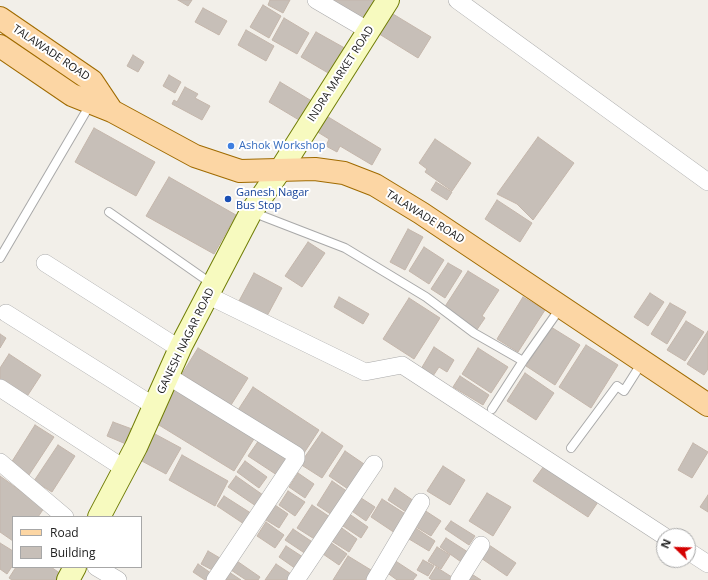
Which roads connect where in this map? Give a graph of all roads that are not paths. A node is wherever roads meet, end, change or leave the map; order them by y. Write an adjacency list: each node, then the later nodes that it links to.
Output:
1 (316, 0): 5 (street)
2 (388, 0): 5 (street, INDRA MARKET ROAD)
3 (457, 0): 10 (street)
4 (0, 18): 8 (main road, TALAWADE ROAD)
5 (369, 31): 9 (street, INDRA MARKET ROAD)
6 (0, 46): 7 (main road, TALAWADE ROAD)
7 (92, 103): 8 (main road, TALAWADE ROAD); 13 (lane)
8 (112, 111): 9 (main road, TALAWADE ROAD)
9 (281, 169): 12 (street, GANESH NAGAR ROAD); 16 (main road, TALAWADE ROAD)
10 (708, 182)
11 (109, 212): 15 (lane)
12 (251, 212): 15 (street, GANESH NAGAR ROAD); 19 (lane)
13 (0, 258)
14 (45, 263): 18 (street)
15 (210, 290): 18 (street, GANESH NAGAR ROAD); 33 (street)
16 (562, 306): 19 (lane); 20 (main road, TALAWADE ROAD)
17 (6, 313): 24 (street)
18 (180, 349): 21 (street, GANESH NAGAR ROAD)
19 (523, 360): 25 (lane)
20 (643, 360): 23 (main road, TALAWADE ROAD); 26 (lane)
21 (168, 376): 24 (street, GANESH NAGAR ROAD); 41 (street)
22 (0, 388): 29 (street)
23 (708, 404)
24 (154, 406): 29 (street, GANESH NAGAR ROAD)
25 (492, 409)
26 (571, 448)
27 (0, 462): 31 (street)
28 (374, 464): 42 (street)
29 (125, 469): 32 (street, GANESH NAGAR ROAD)
30 (421, 502): 43 (street)
31 (64, 516)
32 (100, 516)
33 (656, 531)
34 (482, 545): 44 (street)
35 (696, 556): 36 (street)
36 (708, 564)
37 (74, 568): 39 (street)
38 (98, 568): 40 (street)
39 (68, 580)
40 (118, 580)
41 (215, 580)
42 (296, 580)
43 (375, 580)
44 (459, 580)

